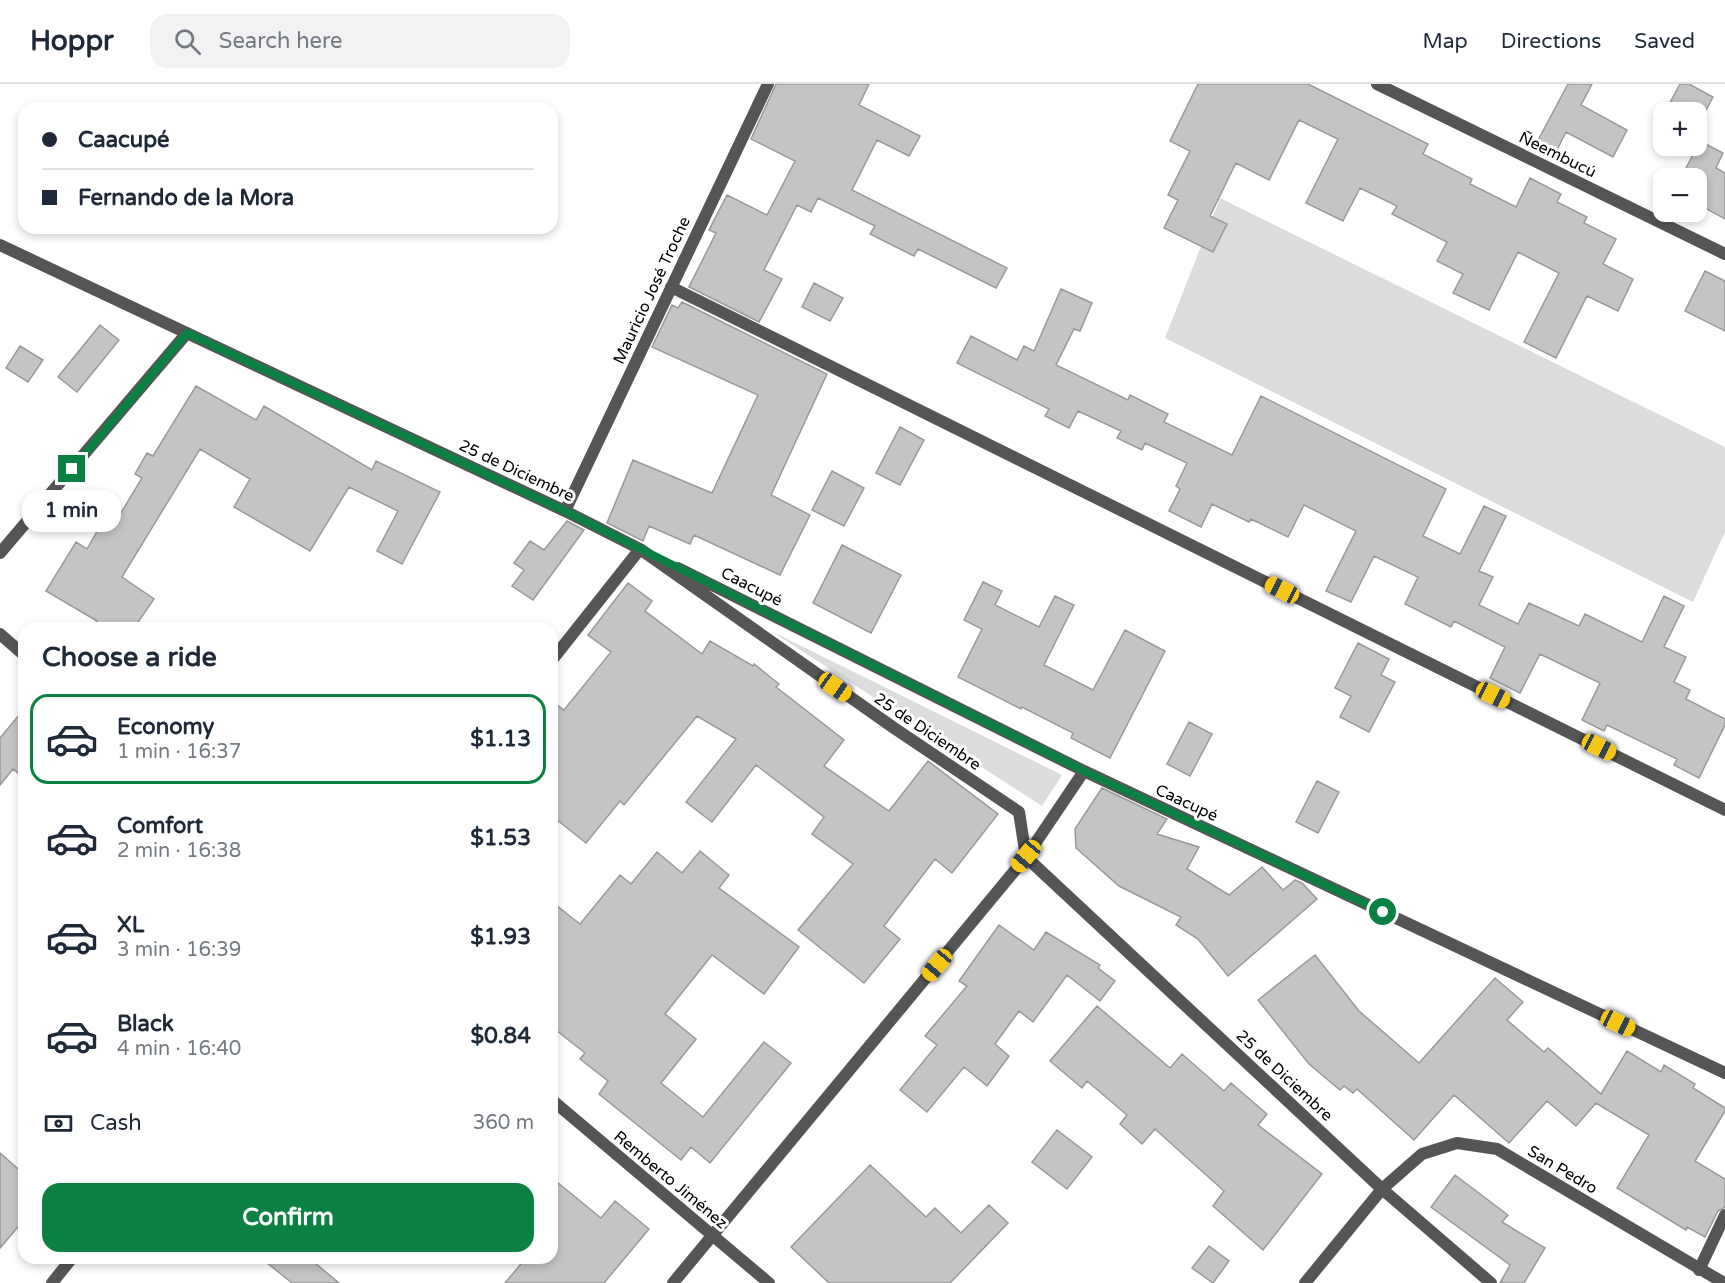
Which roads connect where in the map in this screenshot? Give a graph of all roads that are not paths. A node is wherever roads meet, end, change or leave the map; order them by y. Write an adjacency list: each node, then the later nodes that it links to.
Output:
1 (768, 84): 5 (street, Mauricio José Troche)
2 (1377, 84): 4 (street, Ñeembucú)
3 (0, 245): 6 (street, 25 de Diciembre)
4 (1725, 254)
5 (671, 287): 7 (street, Mauricio José Troche); 14 (street)
6 (187, 333): 7 (street, 25 de Diciembre); 9 (street)
7 (565, 511): 8 (street, 25 de Diciembre)
8 (640, 549): 12 (street); 13 (street, Caacupé); 15 (street, 25 de Diciembre)
9 (0, 553)
10 (0, 634): 11 (street)
11 (18, 650)
12 (558, 652)
13 (1084, 771): 15 (street); 16 (street, Caacupé)
14 (1725, 810)
15 (1026, 856): 18 (street, 25 de Diciembre); 20 (street)
16 (1725, 1073)
17 (558, 1105): 20 (street, Remberto Jiménez)
18 (1382, 1189): 22 (street, San Pedro); 26 (street, San Pedro); 27 (street, 25 de Diciembre)
19 (1725, 1215): 22 (street)
20 (713, 1235): 24 (street); 25 (street, Remberto Jiménez)
21 (67, 1264): 23 (street)
22 (1699, 1270): 28 (street, San Pedro)
23 (52, 1283)
24 (673, 1283)
25 (769, 1283)
26 (1305, 1283)
27 (1491, 1283)
28 (1724, 1283)

